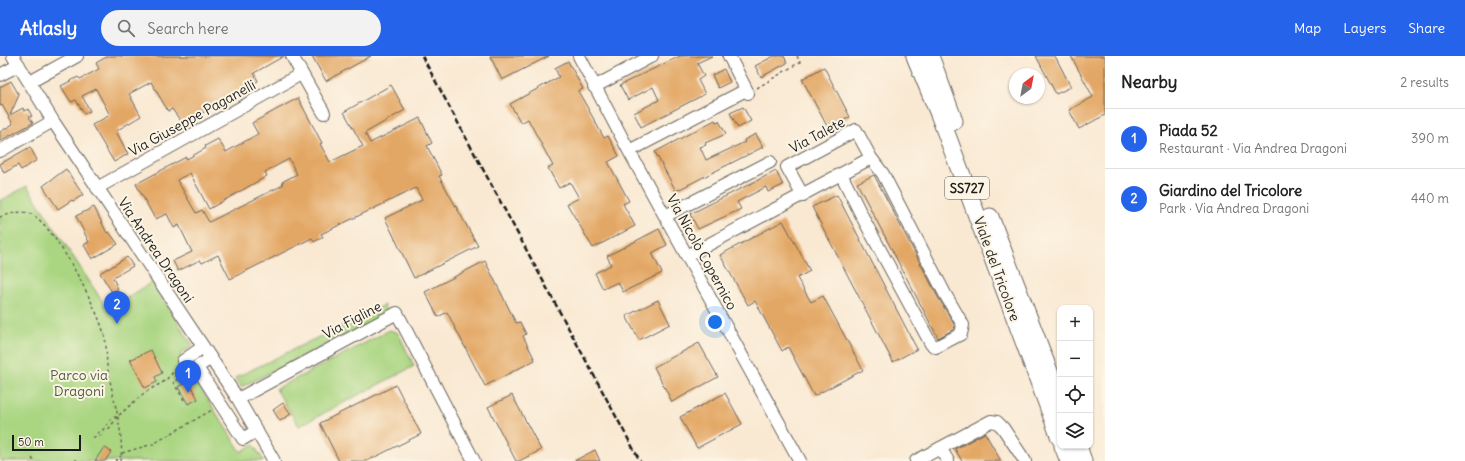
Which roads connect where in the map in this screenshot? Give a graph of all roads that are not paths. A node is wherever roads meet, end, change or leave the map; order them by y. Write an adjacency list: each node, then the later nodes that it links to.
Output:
1 (77, 56): 11 (street)
2 (292, 56): 9 (street)
3 (579, 56): 12 (street, Via Nicolò Copernico)
4 (652, 56): 12 (street)
5 (729, 56): 15 (street)
6 (915, 56): 24 (highway, Viale del Tricolore / SS727)
7 (930, 56): 24 (highway, Viale del Tricolore / SS727)
8 (16, 60): 10 (street); 11 (street, Via Andrea Dragoni)
9 (302, 74): 13 (street); 20 (street, Via Giuseppe Paganelli)
10 (0, 75)
11 (30, 82): 14 (street, Via Andrea Dragoni)
12 (594, 87): 15 (street, Via Nicolò Copernico)
13 (324, 113)
14 (53, 122): 16 (street); 20 (street, Via Andrea Dragoni)
15 (629, 151): 22 (street, Via Nicolò Copernico)
16 (0, 152)
17 (871, 158): 19 (street); 19 (street); 21 (street, Via Talete)
18 (770, 162): 22 (street)
19 (841, 174): 21 (street)
20 (97, 188): 26 (street, Via Andrea Dragoni)
21 (802, 196): 23 (street)
22 (665, 216): 23 (street, Via Nicolò Copernico)
23 (687, 256): 38 (street, Via Nicolò Copernico)
24 (1022, 319): 25 (highway, Viale del Tricolore / SS727)
25 (1032, 344): 29 (highway, Viale del Tricolore / SS727); 31 (highway, Viale del Tricolore / SS727)
26 (203, 347): 27 (street, Via Andrea Dragoni); 28 (street)
27 (210, 359): 28 (street); 30 (street, Via Andrea Dragoni)
28 (194, 370): 32 (street)
29 (1057, 394)
30 (238, 399): 32 (street, Via Andrea Dragoni); 37 (street, Via Figline)
31 (1057, 428)
32 (256, 431): 36 (street, Via Andrea Dragoni)
33 (940, 448): 39 (street); 40 (street); 41 (street)
34 (1064, 449): 42 (highway)
35 (1079, 449): 43 (highway)
36 (274, 461)
37 (474, 461)
38 (800, 461)
39 (916, 461)
40 (948, 461)
41 (1025, 461)
42 (1069, 461)
43 (1083, 461)

